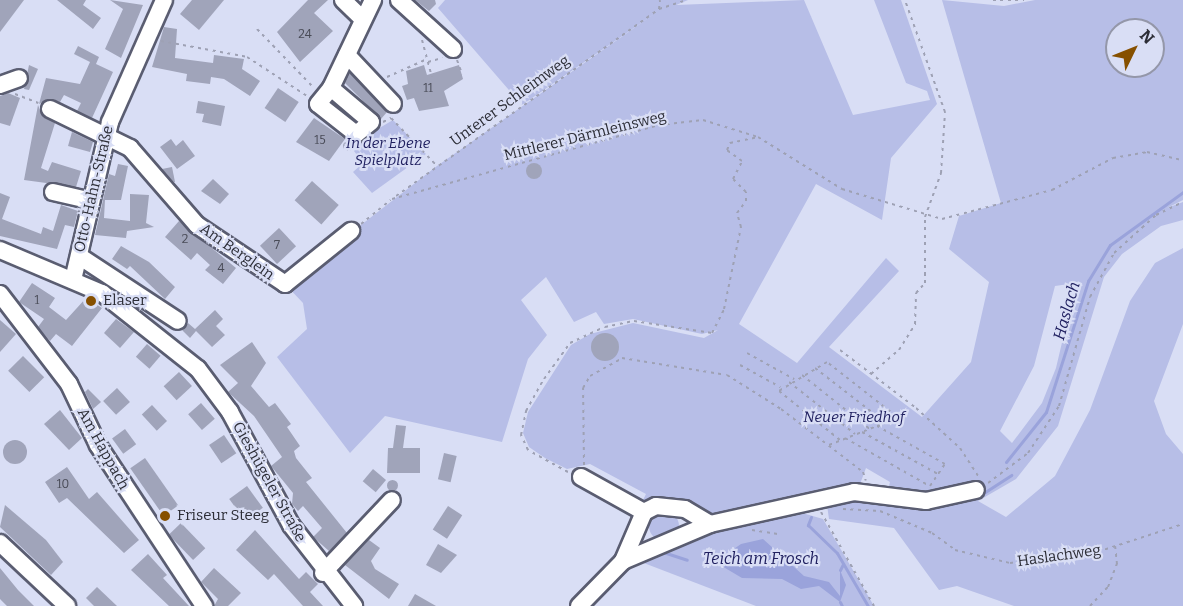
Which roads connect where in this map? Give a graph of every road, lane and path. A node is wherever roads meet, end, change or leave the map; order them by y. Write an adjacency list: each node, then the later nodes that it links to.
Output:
1 (164, 0): 12 (street, Otto-Hahn-Straße)
2 (343, 0): 9 (street)
3 (399, 0): 13 (street)
4 (660, 0): 10 (path)
5 (687, 0): 10 (path, Unterer Schleimweg)
6 (905, 0): 31 (path)
7 (993, 0): 8 (path)
8 (1024, 0)
9 (366, 7): 14 (street)
10 (659, 9): 26 (path, Unterer Schleimweg)
11 (257, 29): 19 (path)
12 (146, 38): 19 (path); 23 (street, Otto-Hahn-Straße)
13 (453, 49)
14 (346, 56): 18 (street); 19 (street)
15 (432, 77): 18 (path)
16 (18, 78): 17 (street)
17 (3, 87): 21 (path)
18 (377, 88): 20 (street)
19 (324, 97): 22 (street)
20 (393, 104)
21 (51, 109): 23 (street)
22 (371, 122): 26 (path)
23 (106, 135): 29 (street, Otto-Hahn-Straße); 32 (street, Am Berglein)
24 (758, 137): 28 (path, Mittlerer Därmleinsweg); 31 (path, Mittlerer Därmleinsweg); 57 (path)
25 (1183, 160): 31 (path, Mittlerer Därmleinsweg)
26 (437, 166): 28 (path, Unterer Schleimweg)
27 (53, 192): 29 (street)
28 (393, 199): 32 (path, Unterer Schleimweg)
29 (91, 201): 34 (street, Otto-Hahn-Straße)
30 (1183, 202): 58 (path)
31 (925, 217): 42 (path)
32 (351, 231)
33 (0, 250): 35 (street, Gieshügeler Straße)
34 (78, 256): 35 (street, Otto-Hahn-Straße); 37 (street)
35 (73, 280): 68 (street, Gieshügeler Straße)
36 (0, 294): 70 (street, Am Happach)
37 (178, 321)
38 (840, 350): 42 (path)
39 (747, 353): 44 (path)
40 (741, 365): 46 (path)
41 (815, 368): 43 (path); 47 (path); 47 (path)
42 (871, 374): 58 (path)
43 (802, 375): 44 (path); 49 (path)
44 (794, 379): 45 (path)
45 (789, 382): 46 (path); 51 (path)
46 (780, 387): 53 (path)
47 (886, 423): 48 (path)
48 (877, 426): 49 (path); 56 (path)
49 (870, 429): 50 (path)
50 (862, 432): 51 (path); 56 (path)
51 (855, 435): 52 (path)
52 (845, 438): 53 (path); 56 (path)
53 (840, 440): 54 (path)
54 (828, 445): 55 (path); 57 (path)
55 (863, 472)
56 (940, 475)
57 (581, 477): 62 (street)
58 (978, 489): 60 (street)
59 (392, 500): 68 (street)
60 (822, 506): 63 (street); 73 (path)
61 (840, 510): 66 (path, Haslachweg)
62 (644, 512): 63 (street); 67 (street)
63 (710, 524): 67 (street)
64 (1183, 524): 66 (path, Haslachweg)
65 (0, 543): 69 (street)
66 (1115, 546): 74 (path)
67 (623, 561): 72 (street)
68 (324, 573): 71 (street, Gieshügeler Straße)
69 (67, 606)
70 (204, 606)
71 (354, 606)
72 (579, 606)
73 (874, 606)
74 (1090, 606)

